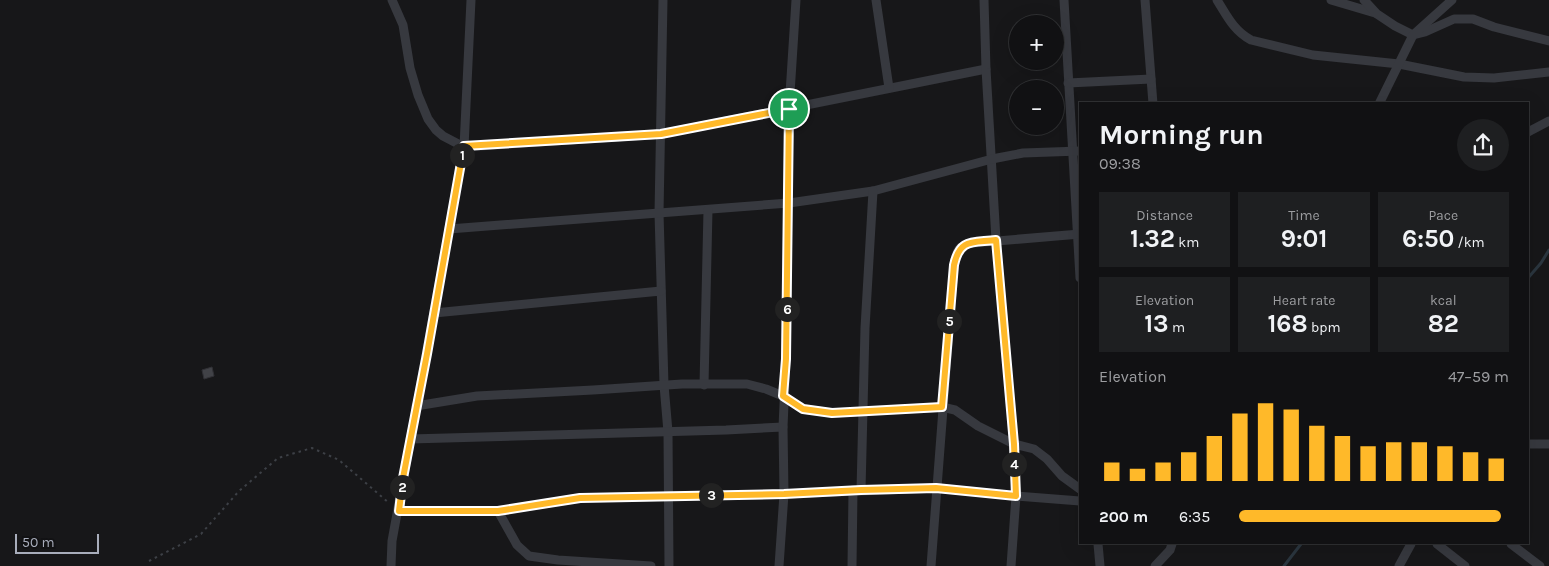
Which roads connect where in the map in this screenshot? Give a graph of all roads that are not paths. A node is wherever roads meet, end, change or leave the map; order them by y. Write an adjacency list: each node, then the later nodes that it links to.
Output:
1 (392, 0): 28 (street)
2 (471, 0): 28 (street)
3 (663, 0): 27 (street)
4 (796, 0): 24 (street)
5 (876, 0): 21 (street)
6 (984, 0): 17 (street)
7 (1064, 0): 20 (street)
8 (1145, 0): 19 (street)
9 (1217, 0): 16 (street)
10 (1331, 0): 13 (street)
11 (1364, 0): 13 (street)
12 (1452, 0): 14 (street)
13 (1377, 14): 14 (street)
14 (1413, 35): 15 (street); 16 (street)
15 (1549, 41)
16 (1399, 64): 18 (street); 23 (street)
17 (986, 69): 21 (street); 30 (street)
18 (1549, 72)
19 (1151, 79): 20 (street); 22 (street)
20 (1068, 83): 29 (street)
21 (889, 88): 24 (street)
22 (1153, 102)
23 (1380, 102)
24 (789, 109): 27 (street); 32 (street)
25 (1549, 121): 26 (street)
26 (1529, 131)
27 (661, 134): 28 (street); 34 (street)
28 (464, 146): 35 (street)
29 (1076, 151): 30 (street); 36 (street)
30 (992, 159): 31 (street); 37 (street)
31 (873, 191): 32 (street); 46 (street)
32 (789, 203): 33 (street); 43 (street)
33 (708, 210): 34 (street); 42 (street)
34 (659, 213): 35 (street); 39 (street)
35 (449, 229): 40 (street)
36 (1078, 234): 37 (street); 38 (street)
37 (996, 240): 45 (street); 50 (street)
38 (1079, 256)
39 (661, 291): 40 (street); 41 (street)
40 (434, 313): 44 (street)
41 (664, 385): 42 (street); 44 (street); 48 (street)
42 (704, 385): 43 (street)
43 (783, 396): 46 (street); 47 (street)
44 (416, 406): 49 (street)
45 (942, 407): 46 (street); 50 (street); 53 (street)
46 (864, 412): 55 (street)
47 (783, 427): 48 (street); 56 (street)
48 (668, 432): 49 (street); 57 (street)
49 (410, 439): 60 (street)
50 (1014, 444): 54 (street); 58 (street)
51 (1529, 444): 52 (street)
52 (1549, 444)
53 (936, 488): 55 (street); 58 (street); 72 (street)
54 (1079, 488)
55 (857, 490): 56 (street); 71 (street)
56 (784, 494): 57 (street); 70 (street)
57 (668, 496): 61 (street); 69 (street)
58 (1016, 496): 59 (street); 73 (street)
59 (1079, 500)
60 (399, 511): 61 (street); 67 (street)
61 (498, 511): 68 (street)
62 (1098, 544): 74 (street)
63 (1172, 544): 75 (street)
64 (1411, 544): 76 (street)
65 (1437, 544): 77 (street)
66 (1511, 544): 78 (street)
67 (391, 566)
68 (651, 566)
69 (668, 566)
70 (779, 566)
71 (852, 566)
72 (931, 566)
73 (1011, 566)
74 (1100, 566)
75 (1154, 566)
76 (1399, 566)
77 (1465, 566)
78 (1540, 566)

